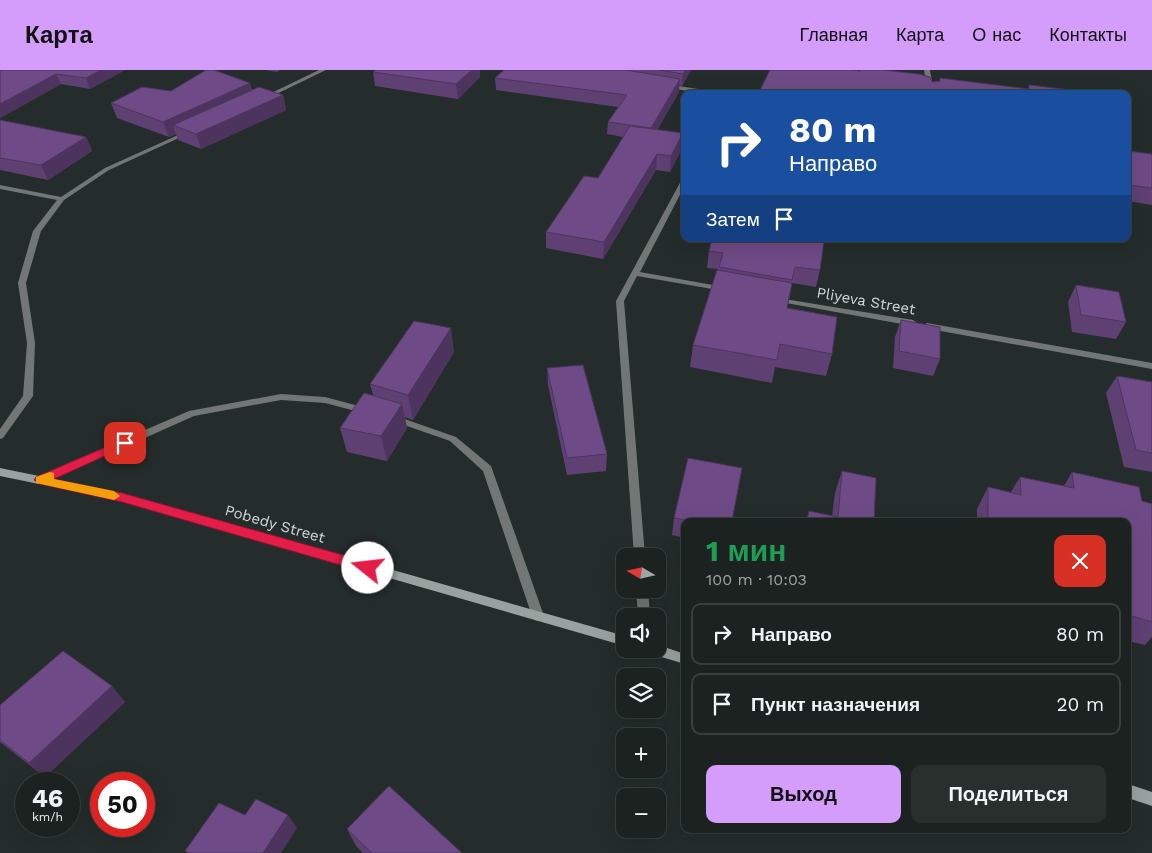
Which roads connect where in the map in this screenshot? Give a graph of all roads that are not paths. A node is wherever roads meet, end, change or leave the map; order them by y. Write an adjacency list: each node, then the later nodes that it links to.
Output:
1 (323, 70): 6 (street)
2 (928, 70): 5 (street)
3 (659, 85): 4 (street)
4 (691, 90)
5 (930, 90)
6 (252, 103)
7 (198, 128): 10 (street)
8 (681, 185): 11 (street)
9 (0, 187): 10 (street)
10 (62, 199): 15 (street)
11 (634, 273): 12 (street); 18 (street)
12 (732, 291)
13 (761, 296): 14 (street, Pliyeva Street)
14 (1152, 366)
15 (0, 436)
16 (0, 472): 17 (main road, Pobedy Street)
17 (40, 480): 19 (main road, Pobedy Street); 19 (street)
18 (638, 548)
19 (538, 616): 20 (main road, Pobedy Street)
20 (616, 638)
21 (666, 653): 22 (main road)
22 (681, 658)
23 (1131, 792): 24 (main road)
24 (1152, 799)

